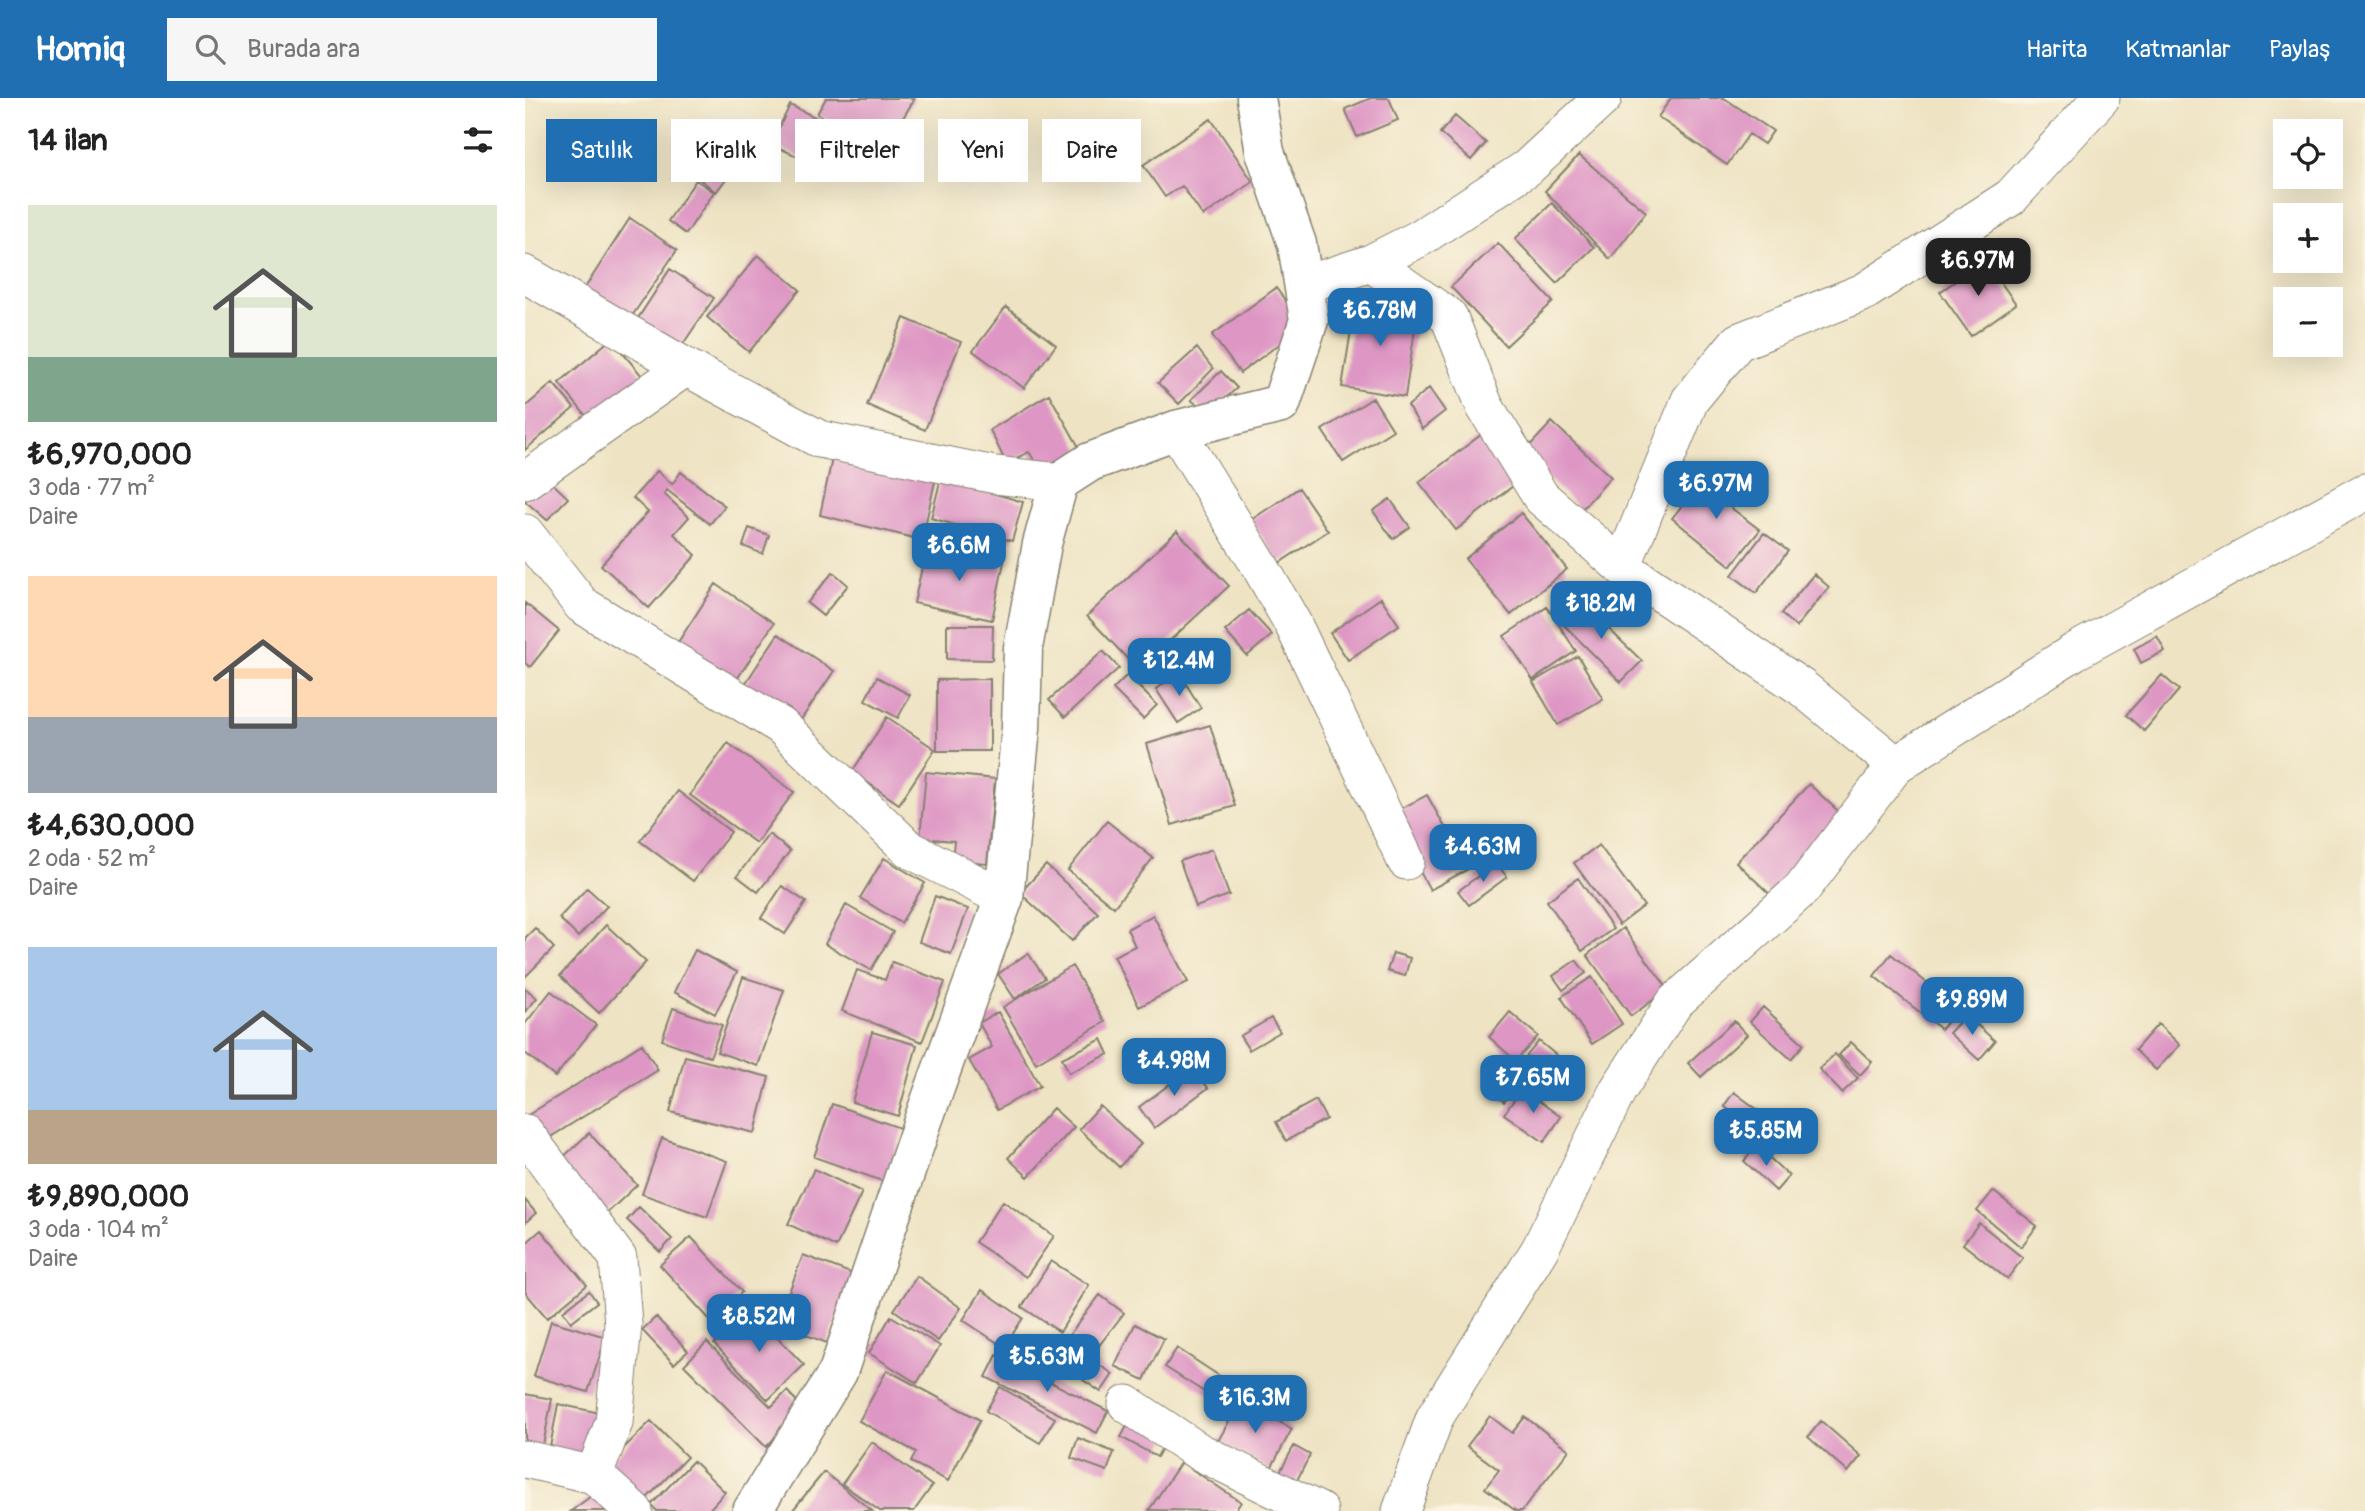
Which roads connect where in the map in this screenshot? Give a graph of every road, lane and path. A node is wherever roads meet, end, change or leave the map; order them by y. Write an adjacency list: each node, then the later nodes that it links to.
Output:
1 (1256, 98): 6 (street)
2 (1603, 98): 4 (street)
3 (2101, 98): 13 (street)
4 (1371, 263): 6 (street); 13 (street)
5 (525, 274): 7 (street)
6 (1304, 285): 8 (street)
7 (686, 367): 9 (street); 10 (street)
8 (1176, 430): 10 (street); 15 (street)
9 (525, 481)
10 (1059, 482): 16 (street)
11 (2365, 492): 14 (street)
12 (525, 533): 16 (street)
13 (1622, 567): 14 (street)
14 (1896, 765): 24 (street)
15 (1406, 861)
16 (1004, 898): 22 (street)
17 (525, 1133): 20 (street)
18 (1127, 1404): 23 (street)
19 (525, 1459): 20 (street)
20 (594, 1475): 21 (street)
21 (634, 1511)
22 (753, 1511)
23 (1319, 1511)
24 (1401, 1511)

